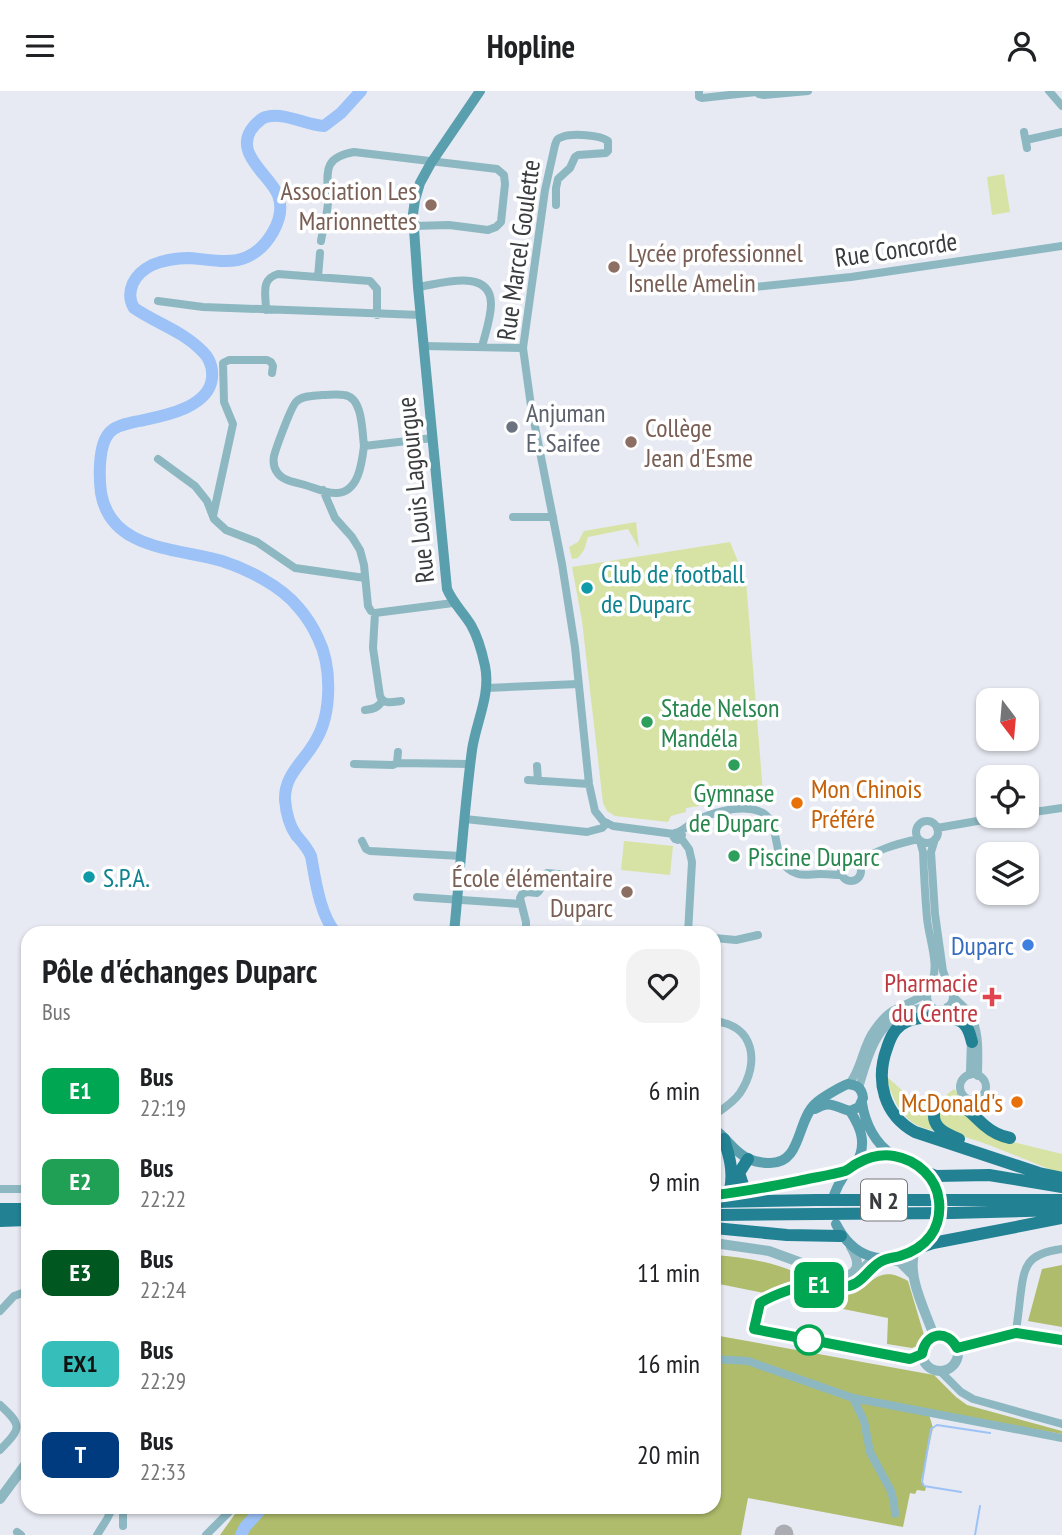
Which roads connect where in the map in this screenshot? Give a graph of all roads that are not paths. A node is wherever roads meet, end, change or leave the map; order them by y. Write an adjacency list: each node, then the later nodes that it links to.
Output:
1 (480, 91): 10 (main road, Rue Louis Lagourgue)
2 (699, 91): 6 (street)
3 (808, 91): 5 (street)
4 (1049, 91): 7 (street)
5 (755, 92): 6 (street)
6 (713, 94)
7 (1062, 106)
8 (1062, 132): 9 (street)
9 (1026, 140)
10 (431, 163): 12 (main road, Rue Louis Lagourgue); 12 (street); 13 (street)
11 (556, 205): 25 (street, Rue Marcel Goulette)
12 (414, 226): 17 (main road, Rue Louis Lagourgue)
13 (321, 241)
14 (1062, 246): 18 (street, Rue Concorde)
15 (320, 253): 16 (street)
16 (318, 277): 20 (street); 21 (street)
17 (418, 288): 22 (main road, Rue Louis Lagourgue); 24 (street)
18 (735, 289)
19 (158, 301): 20 (street)
20 (266, 310): 21 (street)
21 (377, 315): 22 (street)
22 (421, 315): 23 (main road, Rue Louis Lagourgue)
23 (424, 346): 24 (street); 27 (main road, Rue Louis Lagourgue)
24 (482, 347): 25 (street)
25 (523, 348): 34 (street, Rue Marcel Goulette)
26 (272, 373): 32 (street)
27 (433, 438): 28 (street); 37 (main road, Rue Louis Lagourgue)
28 (364, 446): 30 (street); 31 (street)
29 (158, 459): 32 (street)
30 (323, 491): 31 (street); 35 (street)
31 (342, 492): 35 (street)
32 (213, 516): 36 (street)
33 (513, 517): 34 (street)
34 (553, 517): 39 (street, Rue Marcel Goulette)
35 (335, 518): 36 (street)
36 (365, 578): 38 (street)
37 (453, 603): 38 (street); 40 (main road, Rue Louis Lagourgue)
38 (375, 613): 41 (street)
39 (578, 684): 40 (street); 51 (street, Rue Marcel Goulette)
40 (486, 688): 47 (main road, Rue Louis Lagourgue)
41 (382, 701): 42 (street); 43 (street)
42 (401, 702)
43 (365, 710)
44 (398, 752): 45 (street)
45 (397, 763): 46 (street); 47 (street)
46 (354, 764)
47 (471, 764): 54 (main road, Rue Louis Lagourgue)
48 (537, 766): 50 (street)
49 (528, 780): 50 (street)
50 (538, 781): 51 (street)
51 (589, 784): 56 (street, Rue Marcel Goulette)
52 (1062, 808): 53 (street)
53 (1039, 811)
54 (465, 819): 56 (street); 62 (main road, Rue Louis Lagourgue)
55 (976, 821): 57 (street)
56 (607, 823): 58 (street)
57 (937, 828): 59 (street); 60 (street)
58 (679, 835): 64 (street); 71 (street)
59 (918, 837): 60 (street); 63 (street); 75 (street)
60 (935, 839): 74 (street)
61 (362, 841): 62 (street)
62 (461, 856): 67 (main road, Rue Louis Lagourgue)
63 (858, 868): 64 (street); 64 (street)
64 (842, 871)
65 (580, 876): 68 (street)
66 (417, 897): 67 (street)
67 (457, 899): 68 (street); 69 (main road, Rue Louis Lagourgue)
68 (521, 904): 70 (street)
69 (455, 926)
70 (526, 926)
71 (688, 926)
72 (758, 935): 73 (street)
73 (721, 939)
74 (948, 987): 75 (street); 76 (street)
75 (928, 990): 77 (street); 81 (street)
76 (953, 996): 78 (street); 80 (street)
77 (931, 1007): 78 (street); 81 (street)
78 (947, 1007): 80 (street)
79 (721, 1022): 84 (street)
80 (972, 1042): 91 (highway)
81 (848, 1087): 82 (main road); 83 (main road); 86 (main road)
82 (862, 1103): 85 (main road); 90 (main road)
83 (839, 1106): 85 (main road); 86 (main road)
84 (721, 1110)
85 (850, 1111): 93 (main road)
86 (810, 1112): 92 (main road)
87 (721, 1136): 89 (main road)
88 (1010, 1137): 91 (highway)
89 (724, 1139): 92 (main road); 101 (highway)
90 (894, 1156): 93 (main road); 94 (main road)
91 (990, 1156): 95 (highway)
92 (748, 1159): 99 (highway)
93 (852, 1167): 99 (highway); 102 (main road)
94 (926, 1172): 96 (highway); 100 (main road)
95 (1062, 1178)
96 (1062, 1187)
97 (0, 1189): 98 (street)
98 (21, 1189)
99 (745, 1191): 103 (highway)
100 (938, 1193)
101 (721, 1195)
102 (834, 1195)
103 (721, 1196)
104 (721, 1197): 106 (highway, N 2, bridge)
105 (1062, 1201): 106 (highway, N 2)
106 (951, 1206): 109 (highway, N 2); 110 (highway, N 2, bridge)
107 (0, 1209): 108 (highway)
108 (21, 1209)
109 (1062, 1210)
110 (721, 1215)
111 (1062, 1218): 119 (highway)
112 (21, 1220): 113 (highway)
113 (0, 1221)
114 (939, 1222): 119 (main road)
115 (721, 1230): 116 (highway)
116 (838, 1230): 118 (main road)
117 (721, 1244): 122 (street)
118 (852, 1247): 121 (main road); 122 (street)
119 (915, 1248): 121 (main road); 123 (street)
120 (1062, 1249): 126 (street)
121 (881, 1258): 122 (street); 123 (street)
122 (821, 1271)
123 (913, 1275): 127 (street)
124 (21, 1294): 125 (street)
125 (0, 1311)
126 (1016, 1333): 128 (street); 129 (street)
127 (934, 1336): 129 (street); 131 (street)
128 (1062, 1340)
129 (957, 1348): 131 (street)
130 (721, 1359): 132 (street)
131 (944, 1369): 134 (street)
132 (853, 1398): 135 (street); 142 (street)
133 (0, 1405): 136 (street)
134 (1062, 1424)
135 (1062, 1438)
136 (0, 1450)
137 (21, 1470): 138 (street)
138 (0, 1499)
139 (110, 1514): 144 (street)
140 (123, 1514): 143 (street)
141 (227, 1514): 145 (street)
142 (895, 1514)
143 (123, 1526)
144 (97, 1535)
145 (206, 1535)

